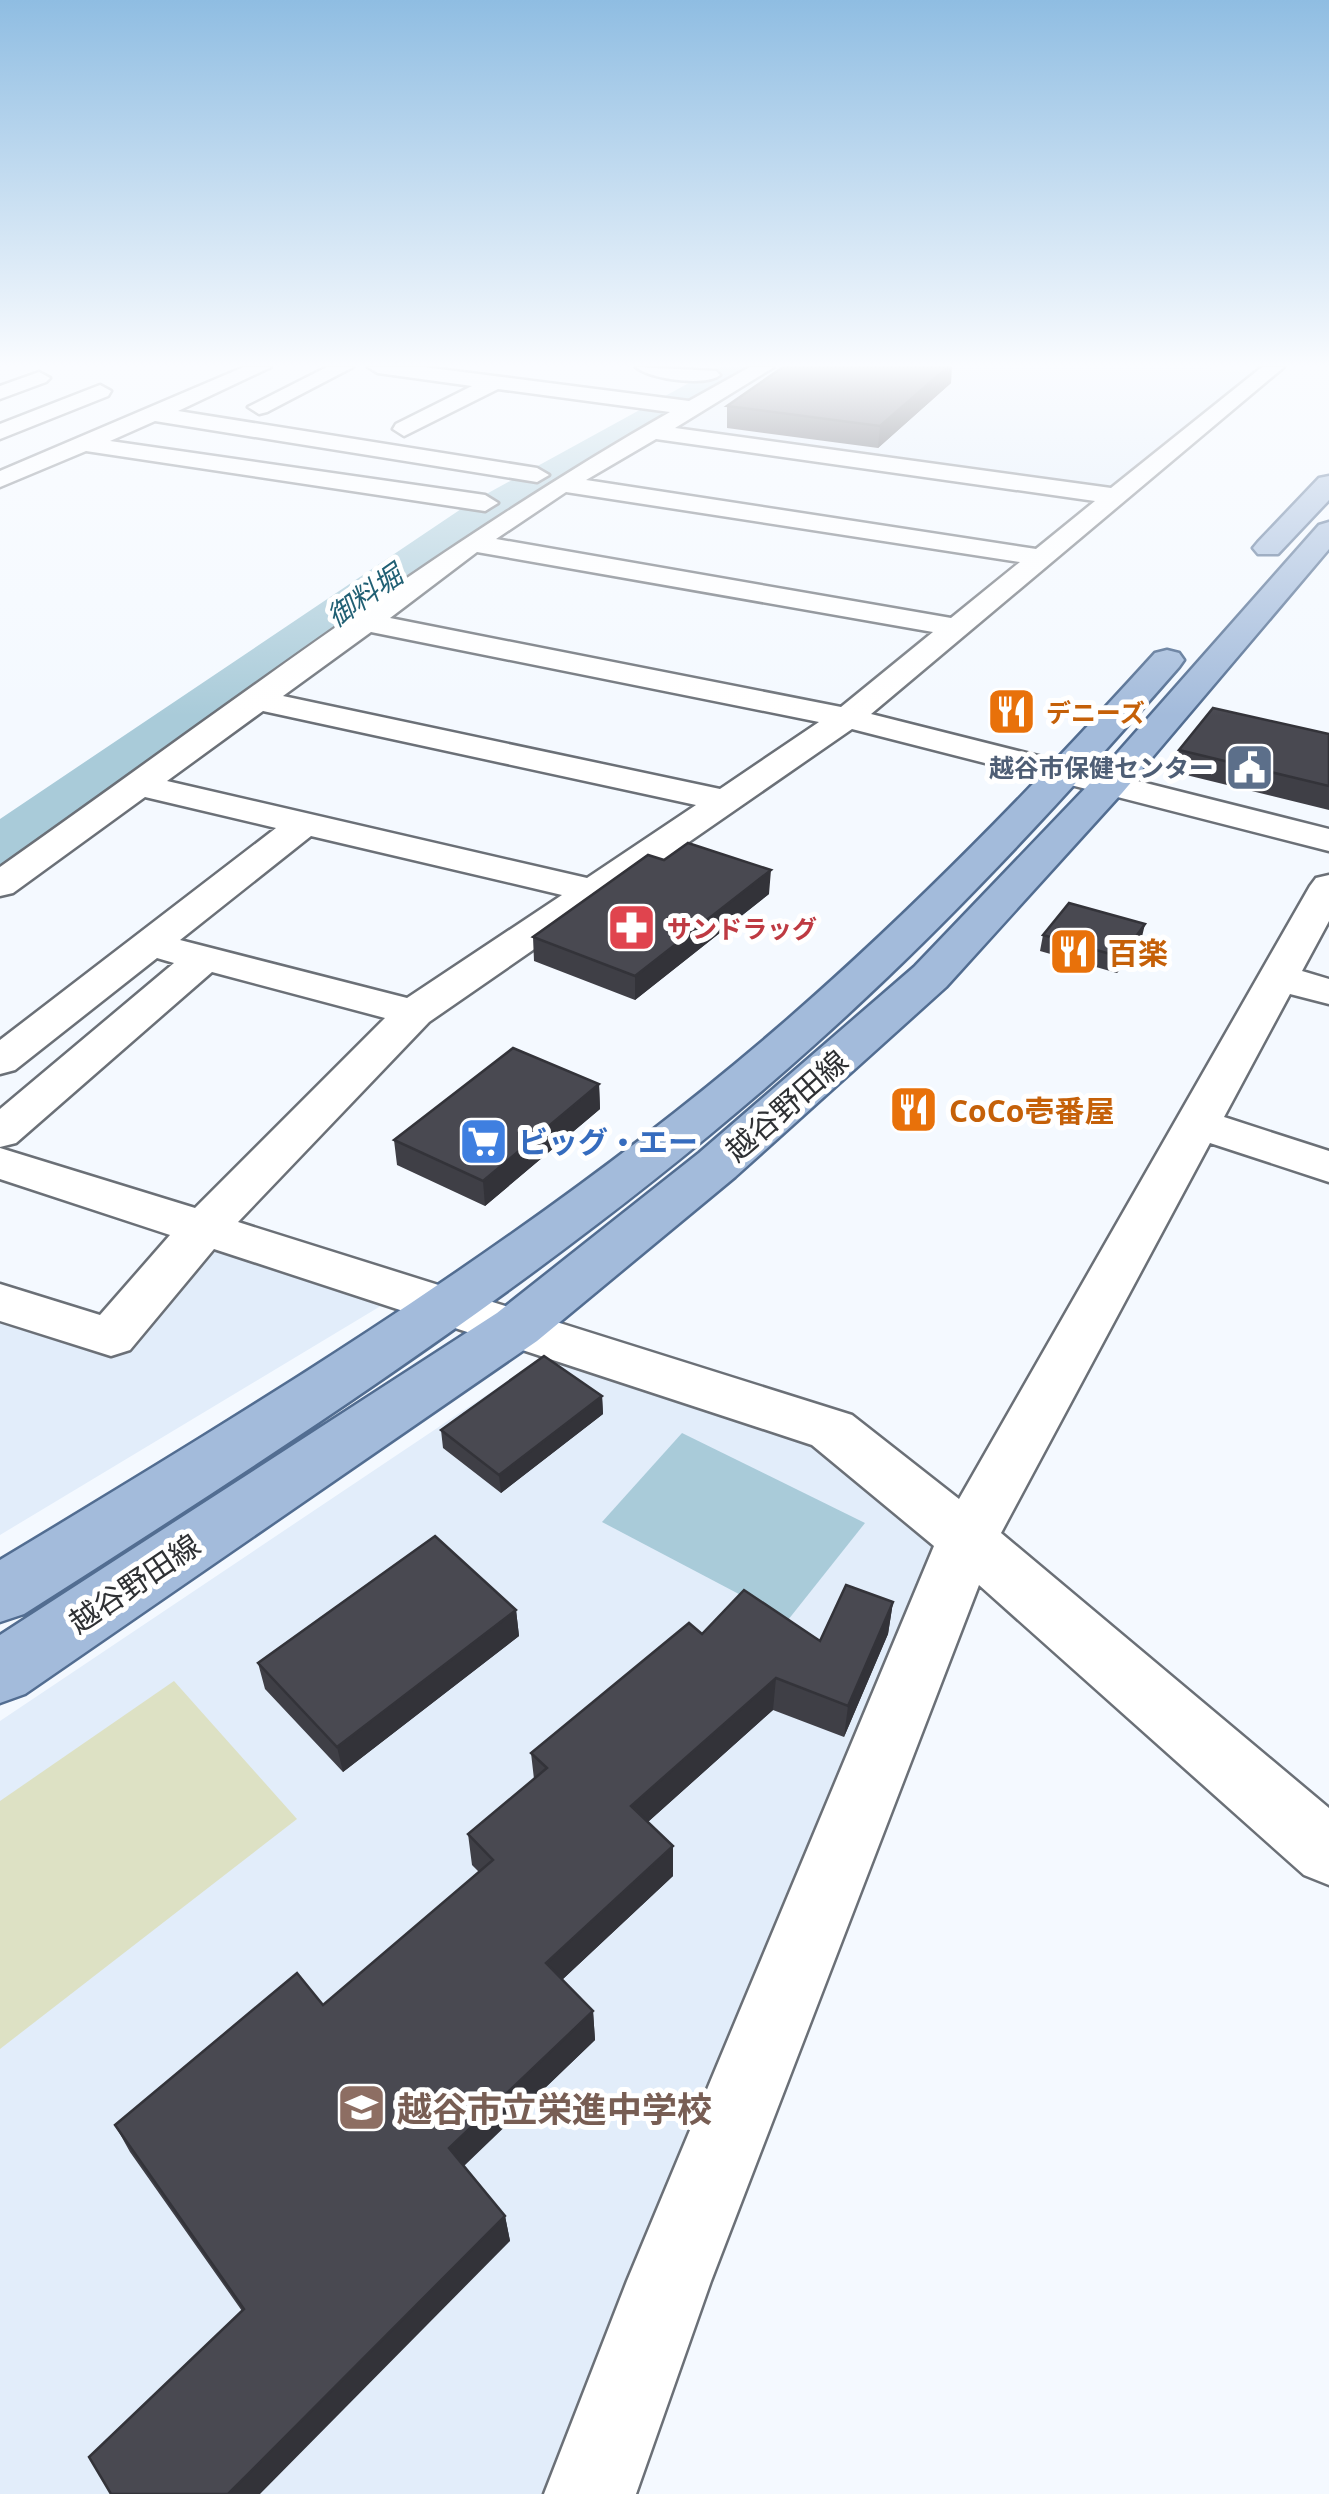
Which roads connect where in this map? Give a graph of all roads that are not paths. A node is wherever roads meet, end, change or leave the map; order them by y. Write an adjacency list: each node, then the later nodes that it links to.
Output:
1 (347, 483): 9 (street)
2 (538, 483): 9 (street)
3 (543, 483): 10 (street)
4 (577, 483): 12 (street)
5 (1047, 483): 8 (street)
6 (1134, 483): 8 (street)
7 (1329, 484): 13 (main road)
8 (1118, 497): 12 (street)
9 (485, 502): 10 (street)
10 (464, 531): 14 (street); 15 (street)
11 (1329, 532): 19 (main road, 越谷野田線)
12 (1044, 558): 15 (street)
13 (1242, 577)
14 (366, 622): 17 (street); 18 (street)
15 (959, 628): 18 (street)
16 (1191, 633): 19 (main road, 越谷野田線)
17 (257, 700): 20 (street); 21 (street)
18 (848, 718): 19 (street); 21 (street)
19 (1087, 779): 23 (street); 38 (main road, 越谷野田線); 39 (main road, 越谷野田線)
20 (140, 785): 22 (street); 24 (street)
21 (722, 800): 26 (street)
22 (305, 823): 26 (street); 27 (street)
23 (1329, 840)
24 (0, 885)
25 (1329, 886): 29 (street)
26 (594, 892): 30 (street)
27 (150, 944): 28 (street); 31 (street)
28 (203, 959): 30 (street); 33 (street)
29 (1303, 985): 32 (street)
30 (414, 1013): 36 (street)
31 (0, 1061)
32 (1195, 1123): 35 (street); 40 (street)
33 (0, 1133)
34 (0, 1164): 36 (street)
35 (1329, 1167)
36 (204, 1228): 37 (street); 38 (street)
37 (0, 1302)
38 (446, 1306): 39 (street); 41 (main road, 越谷野田線)
39 (517, 1327): 40 (street); 42 (main road, 越谷野田線)
40 (967, 1539): 43 (street); 44 (street)
41 (0, 1594)
42 (0, 1672)
43 (1329, 1852)
44 (590, 2494)

